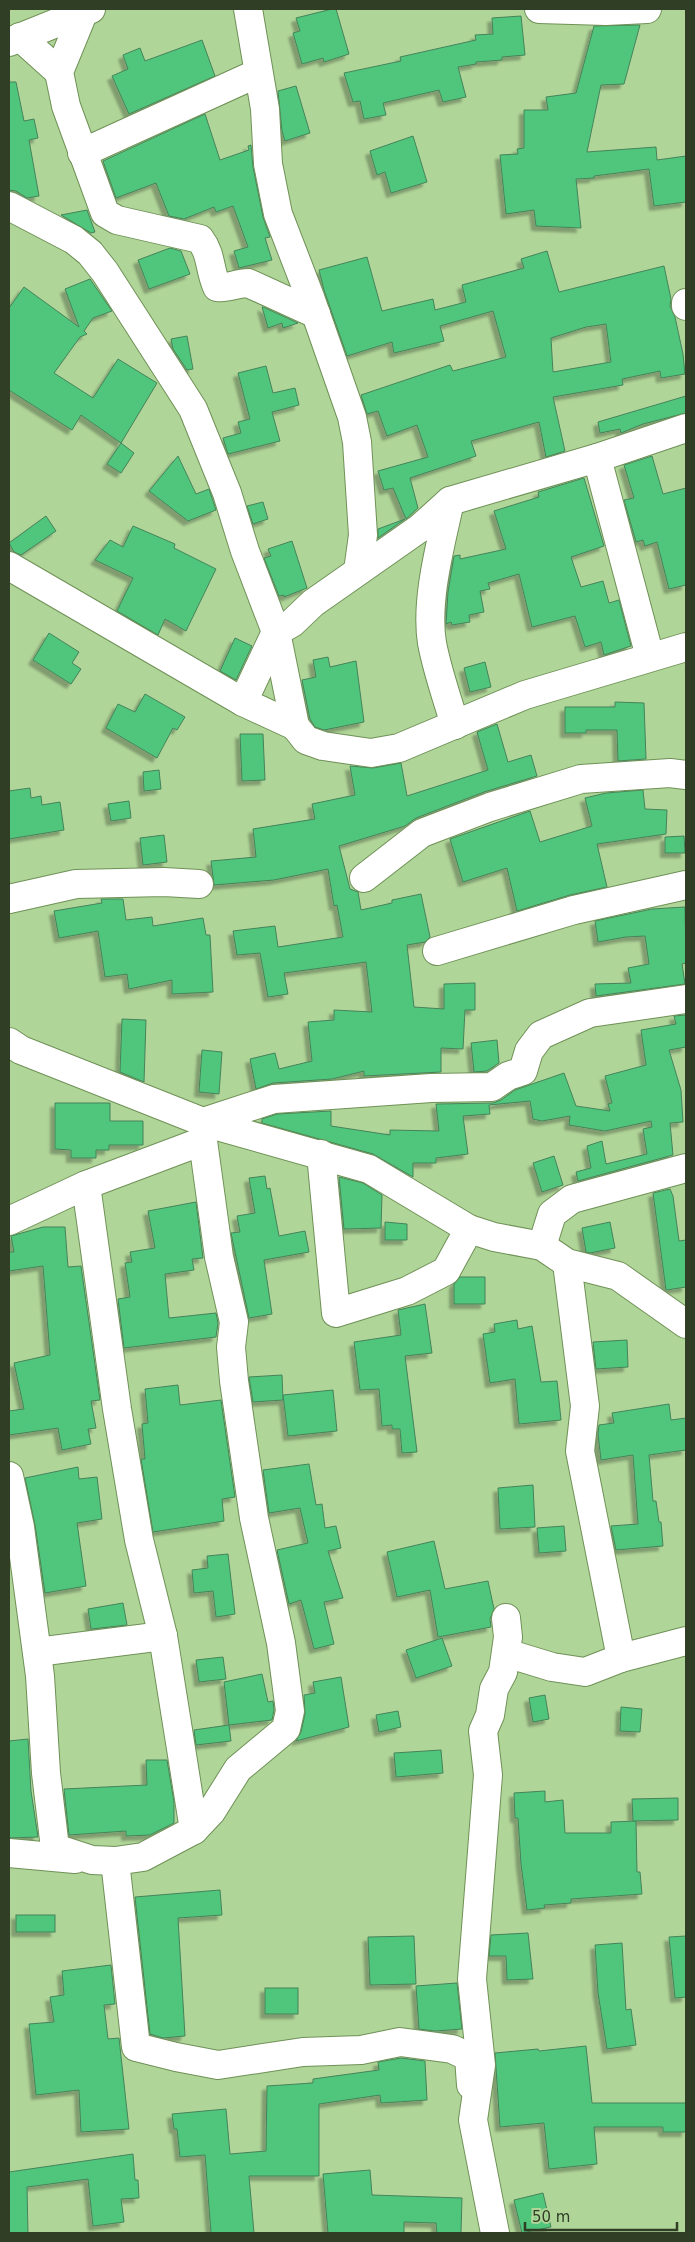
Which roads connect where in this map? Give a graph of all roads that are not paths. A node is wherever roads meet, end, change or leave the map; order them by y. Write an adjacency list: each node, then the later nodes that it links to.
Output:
1 (248, 9): 7 (street)
2 (539, 9): 3 (street)
3 (647, 9)
4 (88, 10): 5 (street); 6 (street)
5 (14, 40): 6 (street)
6 (59, 72): 8 (street)
7 (258, 73): 8 (street); 10 (street)
8 (82, 153): 10 (street)
9 (9, 206): 16 (street)
10 (316, 314): 15 (street)
11 (686, 428): 12 (street)
12 (597, 458): 13 (street); 18 (street)
13 (450, 501): 15 (street); 20 (street)
14 (9, 566): 19 (street)
15 (358, 571): 16 (street)
16 (276, 632): 19 (street); 21 (street)
17 (686, 647): 18 (street)
18 (650, 657): 20 (street)
19 (243, 702): 21 (street)
20 (455, 725): 21 (street)
21 (295, 726)
22 (686, 774): 23 (street)
23 (364, 878)
24 (199, 884): 26 (street)
25 (686, 885): 27 (street)
26 (9, 899)
27 (436, 951)
28 (686, 999): 30 (street)
29 (9, 1042): 30 (street)
30 (203, 1132): 31 (street); 33 (street); 46 (street)
31 (321, 1154): 35 (street); 35 (street)
32 (686, 1168): 36 (street)
33 (86, 1185): 34 (street); 41 (street)
34 (9, 1221)
35 (470, 1229): 36 (street)
36 (542, 1246): 37 (street)
37 (567, 1263): 38 (street); 45 (street)
38 (686, 1324)
39 (9, 1476): 43 (street)
40 (506, 1618): 44 (street)
41 (163, 1636): 43 (street); 46 (street)
42 (686, 1641): 45 (street)
43 (37, 1652): 48 (street)
44 (506, 1653): 45 (street); 49 (street)
45 (621, 1658)
46 (194, 1830): 48 (street)
47 (9, 1853): 48 (street)
48 (103, 1861): 49 (street)
49 (473, 2120): 50 (street)
50 (495, 2233)

